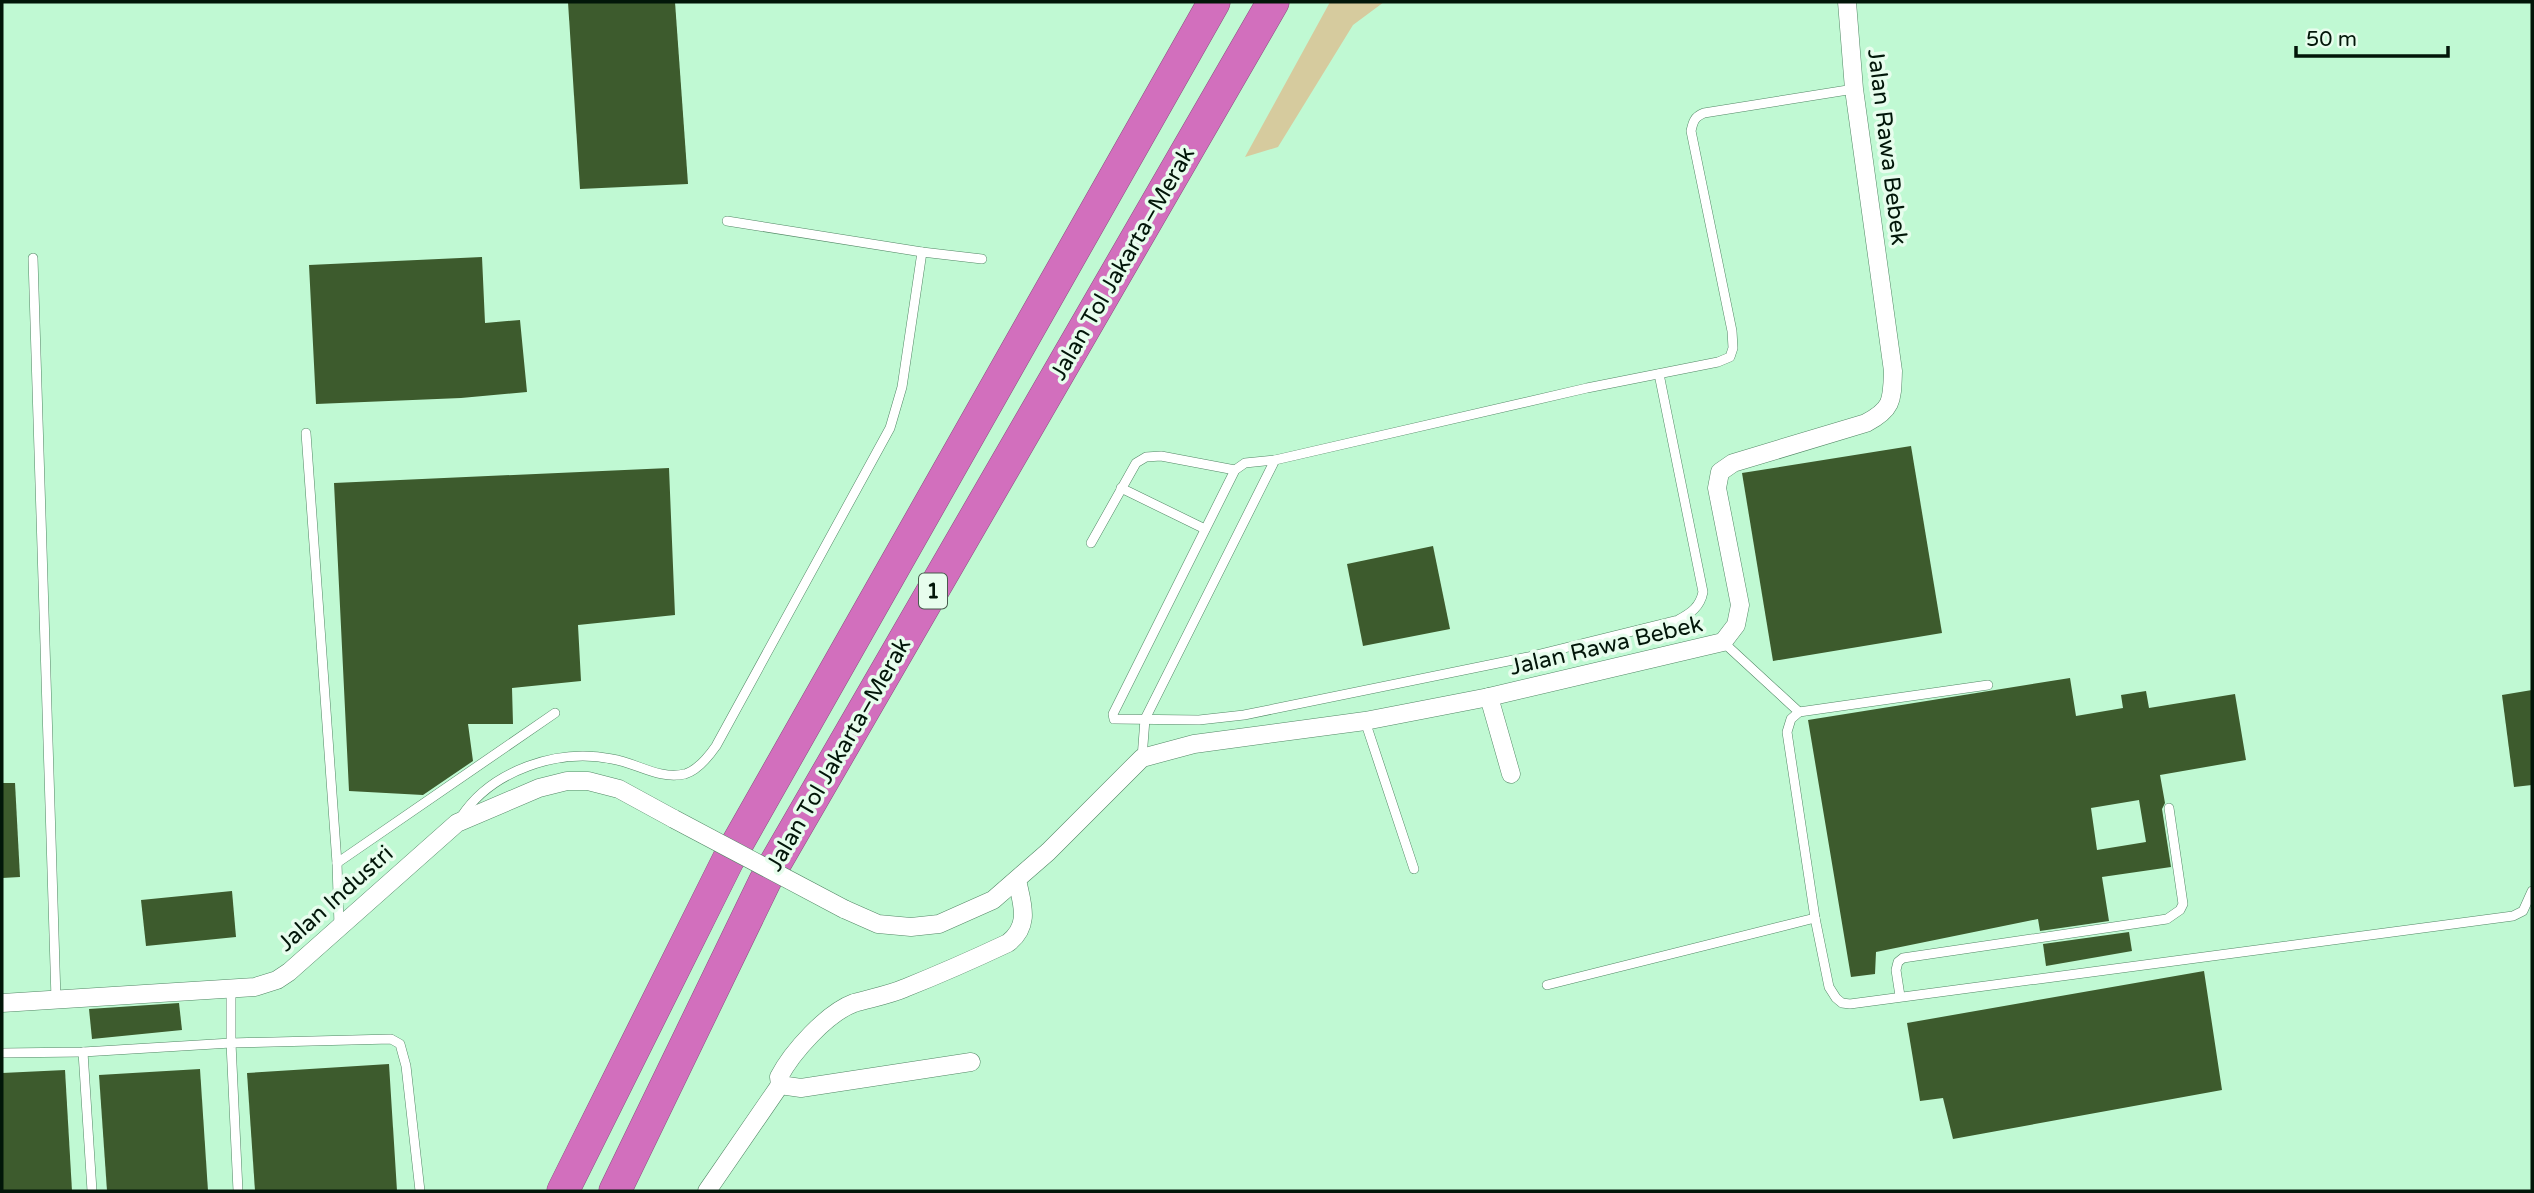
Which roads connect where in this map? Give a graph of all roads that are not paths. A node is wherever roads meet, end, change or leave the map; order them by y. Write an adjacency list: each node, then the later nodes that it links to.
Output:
1 (1214, 2): 46 (highway, Jalan Tol Jakarta–Merak / 1)
2 (1273, 2): 47 (highway, Jalan Tol Jakarta–Merak / 1)
3 (1847, 2): 4 (street, Jalan Rawa Bebek)
4 (1854, 89): 9 (lane); 16 (street, Jalan Rawa Bebek)
5 (727, 221): 6 (lane)
6 (922, 252): 8 (lane); 26 (lane)
7 (33, 258): 36 (lane)
8 (982, 259)
9 (1659, 374): 11 (lane); 21 (lane)
10 (306, 433): 27 (lane)
11 (1275, 460): 12 (lane); 21 (lane)
12 (1235, 470): 13 (lane); 14 (lane)
13 (1121, 488): 14 (lane); 15 (lane)
14 (1205, 529): 21 (lane)
15 (1091, 542)
16 (1723, 642): 18 (street, Jalan Rawa Bebek); 19 (lane)
17 (1989, 685): 19 (lane)
18 (1489, 697): 22 (street, Jalan Rawa Bebek); 24 (street)
19 (1799, 712): 31 (lane)
20 (555, 713): 27 (lane)
21 (1145, 719): 23 (lane)
22 (1365, 721): 23 (street, Jalan Rawa Bebek); 28 (lane)
23 (1142, 758): 29 (street)
24 (1511, 774)
25 (2169, 808): 35 (lane)
26 (457, 823): 29 (street, Jalan Industri, bridge); 32 (street, Jalan Industri)
27 (337, 863): 32 (lane)
28 (1414, 869)
29 (1017, 880): 42 (street)
30 (2532, 891): 35 (lane)
31 (1815, 918): 33 (lane); 35 (lane)
32 (339, 926): 34 (street, Jalan Industri)
33 (1547, 985)
34 (231, 987): 36 (street, Jalan Industri); 38 (lane)
35 (1900, 996)
36 (57, 999): 37 (street, Jalan Industri)
37 (2, 1003)
38 (231, 1043): 39 (lane); 44 (lane); 45 (lane)
39 (83, 1052): 40 (lane); 43 (lane)
40 (2, 1053)
41 (971, 1062): 42 (street)
42 (780, 1085): 48 (street)
43 (92, 1191)
44 (238, 1191)
45 (420, 1191)
46 (563, 1191)
47 (615, 1191)
48 (707, 1191)

